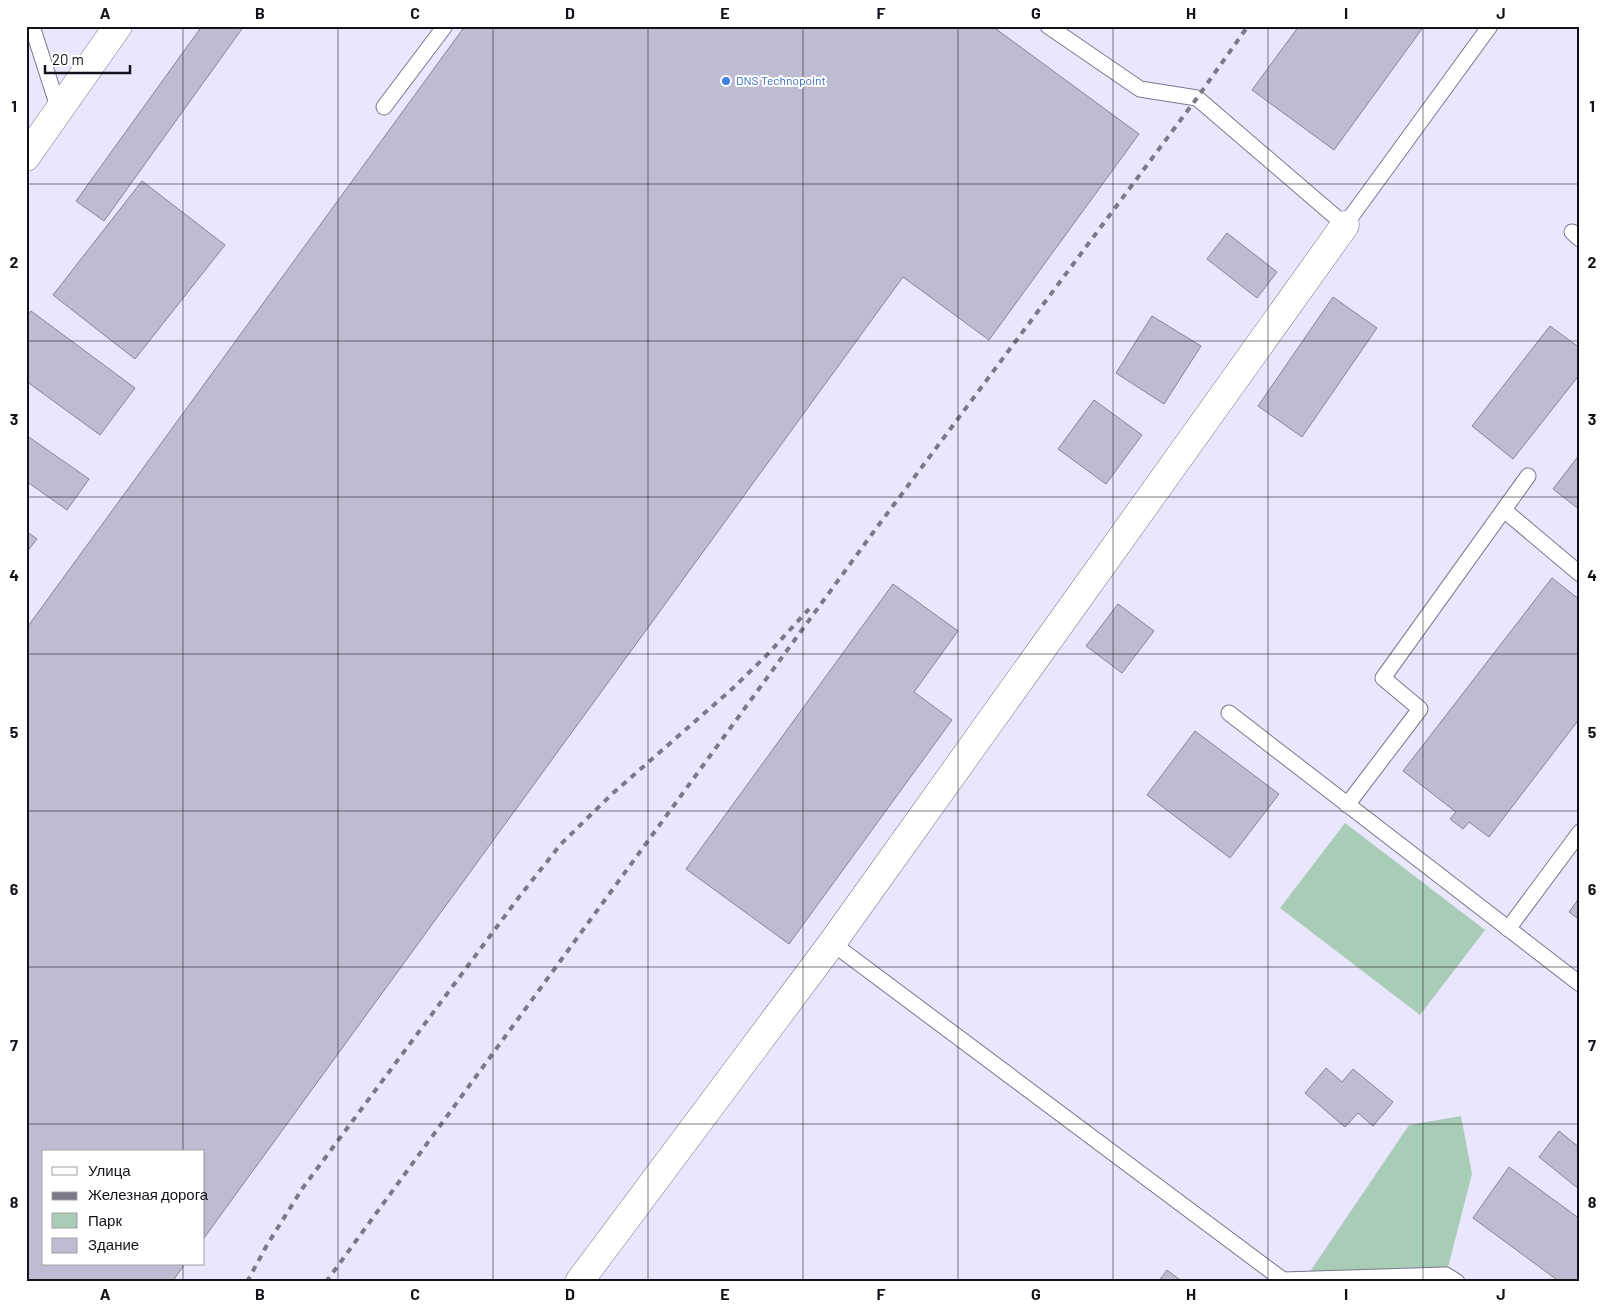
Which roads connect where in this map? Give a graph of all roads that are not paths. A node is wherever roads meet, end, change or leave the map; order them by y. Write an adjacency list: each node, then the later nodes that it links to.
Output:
1 (32, 26): 7 (lane)
2 (118, 26): 7 (street)
3 (445, 26): 6 (lane)
4 (1048, 26): 9 (lane)
5 (1490, 26): 9 (lane)
6 (384, 107)
7 (59, 110): 8 (street)
8 (26, 156)
9 (1344, 226): 17 (street)
10 (1528, 476): 11 (lane)
11 (1504, 510): 12 (lane); 14 (lane)
12 (1580, 574)
13 (1229, 714): 14 (lane)
14 (1347, 804): 16 (lane)
15 (1580, 832): 16 (lane)
16 (1508, 929): 18 (lane)
17 (832, 943): 19 (lane); 20 (street)
18 (1580, 984)
19 (1283, 1281): 21 (lane)
20 (579, 1282)
21 (1457, 1282)

